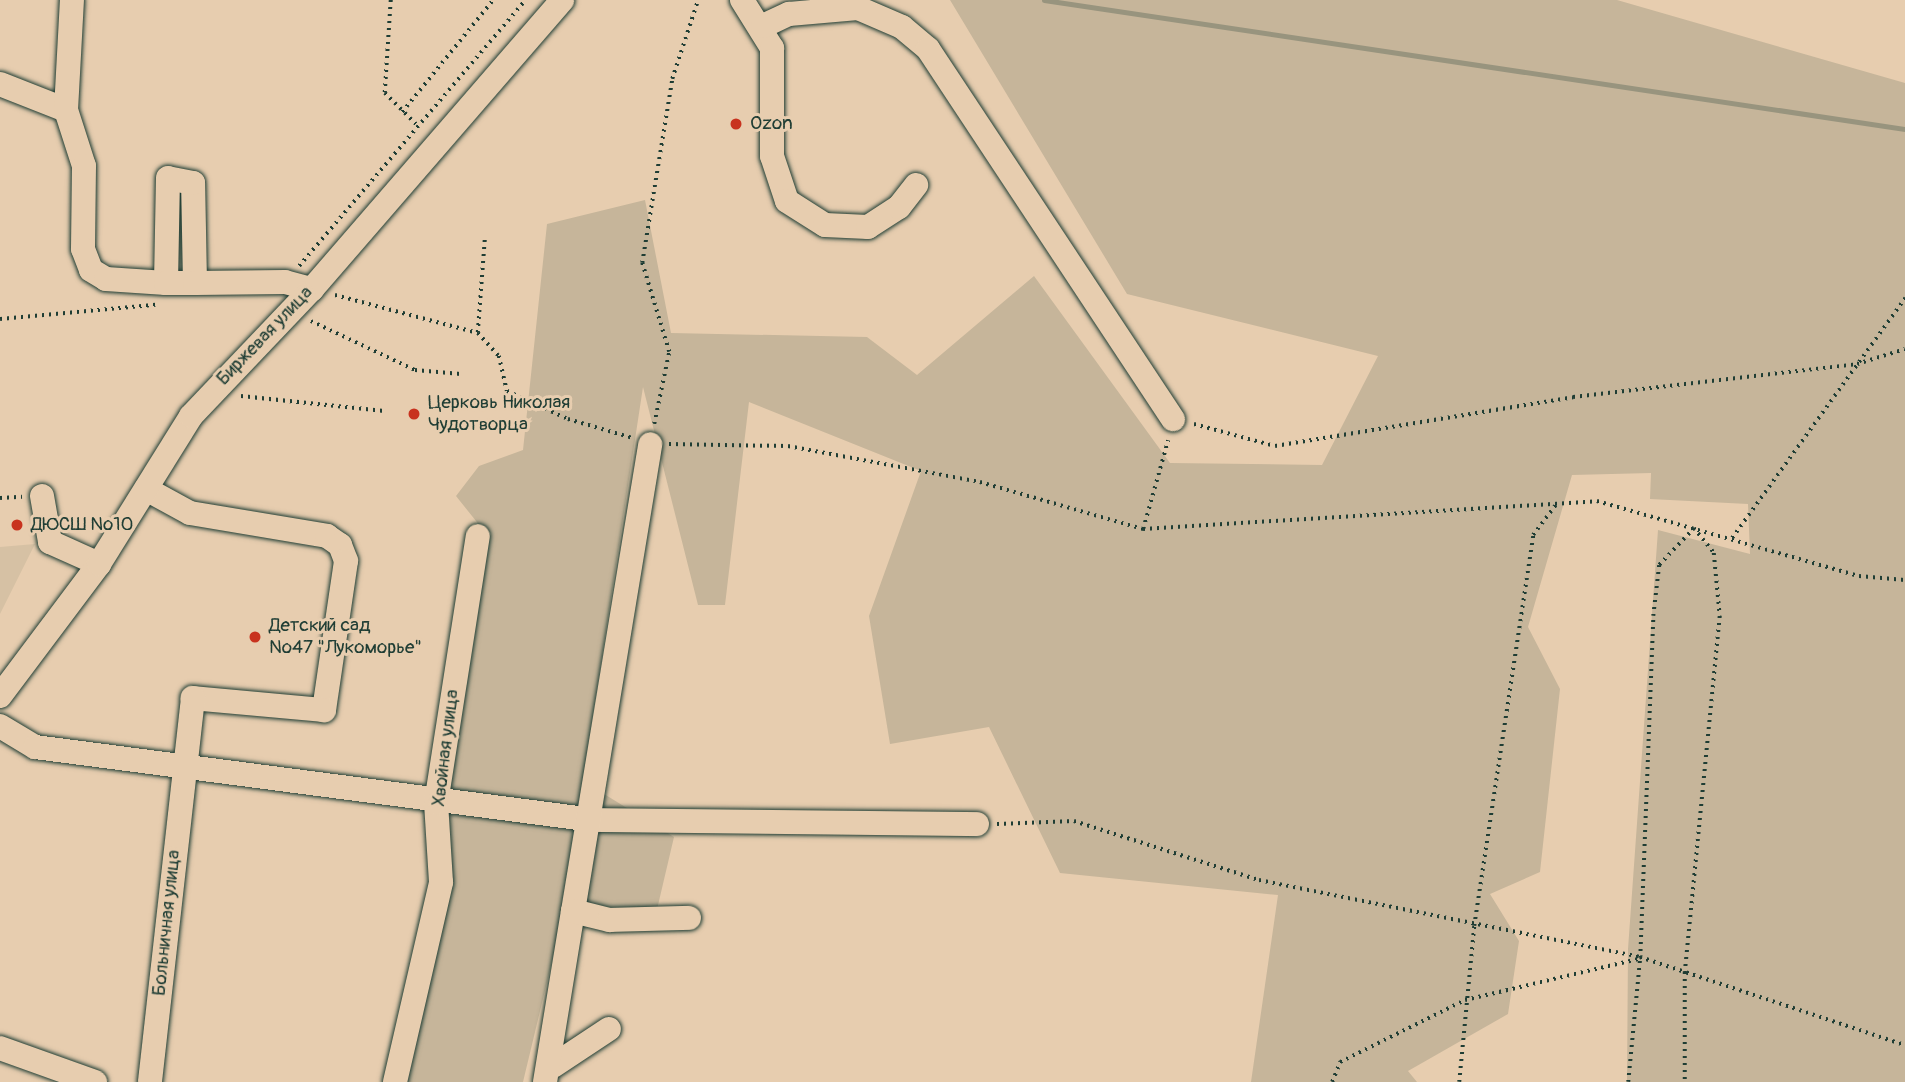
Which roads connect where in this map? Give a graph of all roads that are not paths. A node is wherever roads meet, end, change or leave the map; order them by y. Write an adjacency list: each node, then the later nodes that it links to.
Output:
1 (72, 0): 6 (street)
2 (562, 0): 9 (street, Биржевая улица)
3 (742, 0): 4 (street)
4 (763, 26): 7 (street); 11 (street)
5 (0, 84): 6 (street)
6 (66, 110): 10 (street)
7 (916, 185)
8 (195, 283): 9 (street); 10 (street); 10 (street)
9 (312, 289): 13 (street, Биржевая улица)
10 (163, 294)
11 (1174, 419)
12 (650, 444): 21 (street)
13 (146, 489): 16 (street, Биржевая улица); 19 (street, Больничная улица)
14 (42, 496): 16 (street)
15 (478, 536): 20 (street, Хвойная улица)
16 (99, 564): 17 (street, Биржевая улица)
17 (0, 696)
18 (0, 726): 19 (street)
19 (181, 765): 20 (street); 29 (street, Больничная улица)
20 (436, 803): 21 (street); 30 (street, Хвойная улица)
21 (593, 820): 22 (street); 23 (street)
22 (977, 824)
23 (573, 911): 24 (street); 27 (street)
24 (689, 918)
25 (609, 1029): 27 (street)
26 (0, 1048): 28 (street)
27 (549, 1074)
28 (95, 1082)
29 (150, 1082)
30 (395, 1082)

